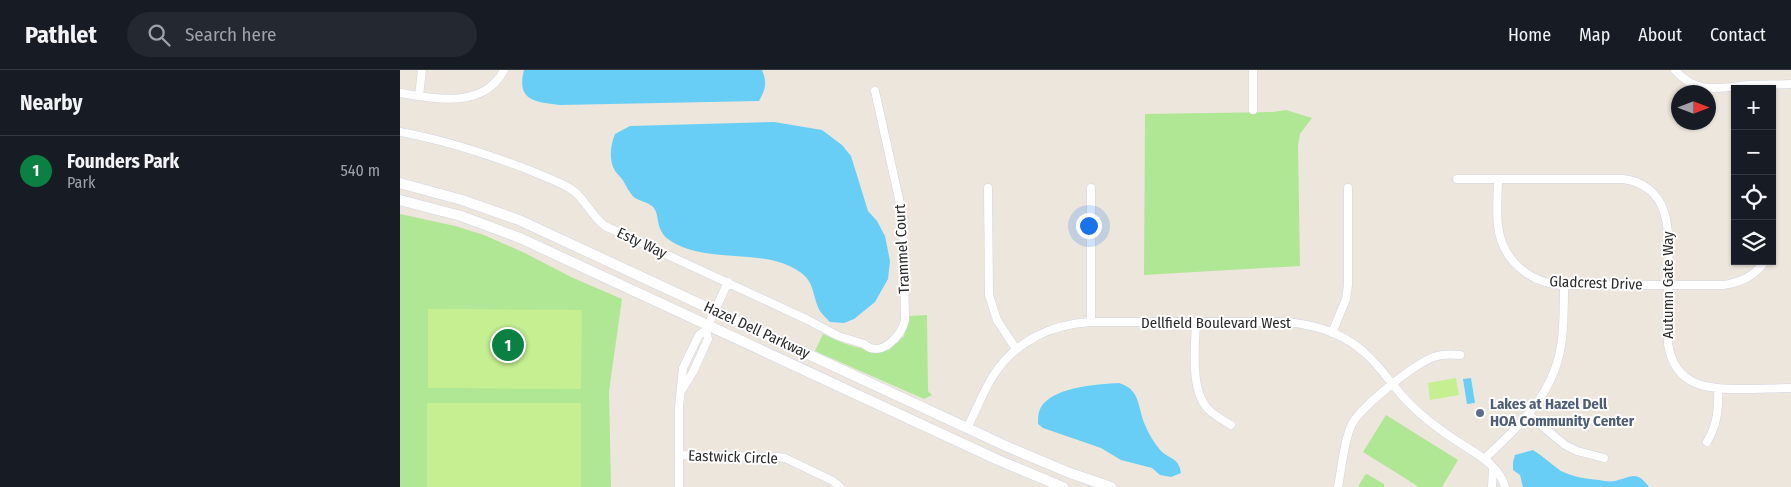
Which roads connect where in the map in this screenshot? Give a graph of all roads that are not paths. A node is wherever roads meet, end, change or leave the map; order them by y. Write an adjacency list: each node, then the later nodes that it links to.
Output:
1 (422, 70): 8 (street)
2 (504, 70): 8 (street)
3 (1253, 70): 9 (street)
4 (1675, 70): 5 (street)
5 (1791, 84)
6 (875, 91): 27 (street, Trammel Court)
7 (400, 94): 8 (street)
8 (419, 96)
9 (1253, 110)
10 (400, 132): 19 (street, Esty Way)
11 (1457, 179): 12 (street, Autumn Gate Way)
12 (1498, 179): 20 (street, Gladcrest Drive); 21 (street, Autumn Gate Way)
13 (400, 183): 22 (main road, Hazel Dell Parkway)
14 (988, 188): 28 (street)
15 (1091, 188): 23 (street)
16 (1348, 188): 26 (street)
17 (400, 200): 25 (main road, Hazel Dell Parkway)
18 (1761, 265): 21 (street, Gladcrest Drive)
19 (728, 282): 22 (street); 27 (street, Esty Way)
20 (1564, 285): 21 (street, Gladcrest Drive); 33 (street)
21 (1668, 285): 32 (street, Autumn Gate Way)
22 (715, 311): 25 (street); 35 (main road, Hazel Dell Parkway)
23 (1092, 322): 24 (street, Dellfield Boulevard West); 28 (street, Dellfield Boulevard West)
24 (1196, 323): 26 (street, Dellfield Boulevard West); 34 (street)
25 (707, 328): 37 (street); 43 (main road, Hazel Dell Parkway)
26 (1332, 333): 30 (street, Dellfield Boulevard West)
27 (888, 344)
28 (1016, 349): 35 (street, Dellfield Boulevard West)
29 (1460, 355): 30 (street)
30 (1394, 384): 39 (street, Dellfield Boulevard West); 45 (street)
31 (1791, 388): 32 (street, Autumn Gate Way)
32 (1718, 389): 36 (street)
33 (1529, 415): 38 (street); 39 (street)
34 (1231, 425)
35 (967, 428): 44 (main road, Hazel Dell Parkway)
36 (1707, 442)
37 (679, 455): 41 (street); 42 (street, Eastwick Circle)
38 (1604, 458)
39 (1484, 459): 40 (street, Dellfield Boulevard West)
40 (1493, 468): 46 (street); 47 (street, Dellfield Boulevard West)
41 (679, 487)
42 (840, 487)
43 (1063, 487)
44 (1111, 487)
45 (1338, 487)
46 (1492, 487)
47 (1505, 487)

